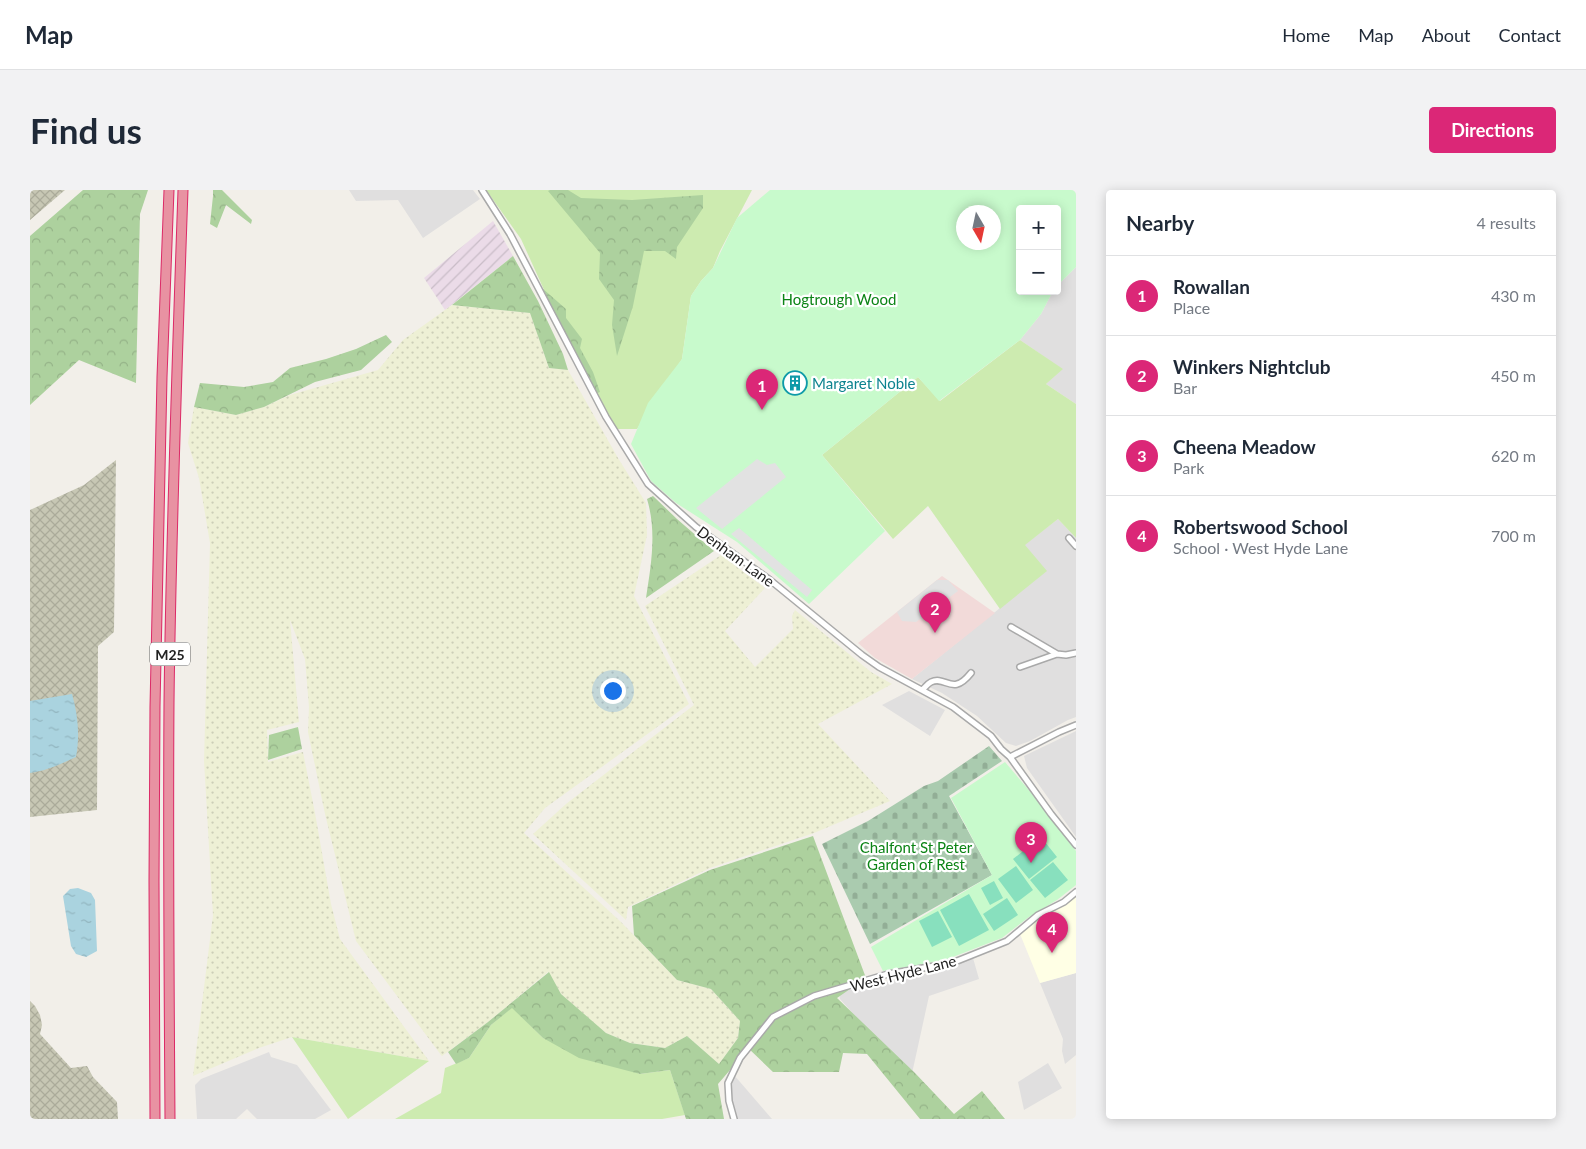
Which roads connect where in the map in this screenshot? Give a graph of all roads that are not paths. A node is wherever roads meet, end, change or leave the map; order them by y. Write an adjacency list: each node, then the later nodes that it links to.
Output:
1 (169, 190): 16 (highway, M25)
2 (183, 190): 17 (highway, M25)
3 (482, 190): 11 (street, Denham Lane)
4 (1069, 538): 5 (street)
5 (1076, 546)
6 (1011, 627): 8 (street)
7 (1076, 653): 8 (street)
8 (1057, 654): 9 (street)
9 (1020, 667)
10 (971, 673): 11 (street)
11 (922, 690): 13 (street, Denham Lane)
12 (1076, 725): 13 (street)
13 (1010, 757): 14 (street, Denham Lane)
14 (1076, 845)
15 (1076, 892): 18 (street, West Hyde Lane)
16 (155, 1119)
17 (170, 1119)
18 (734, 1119)

